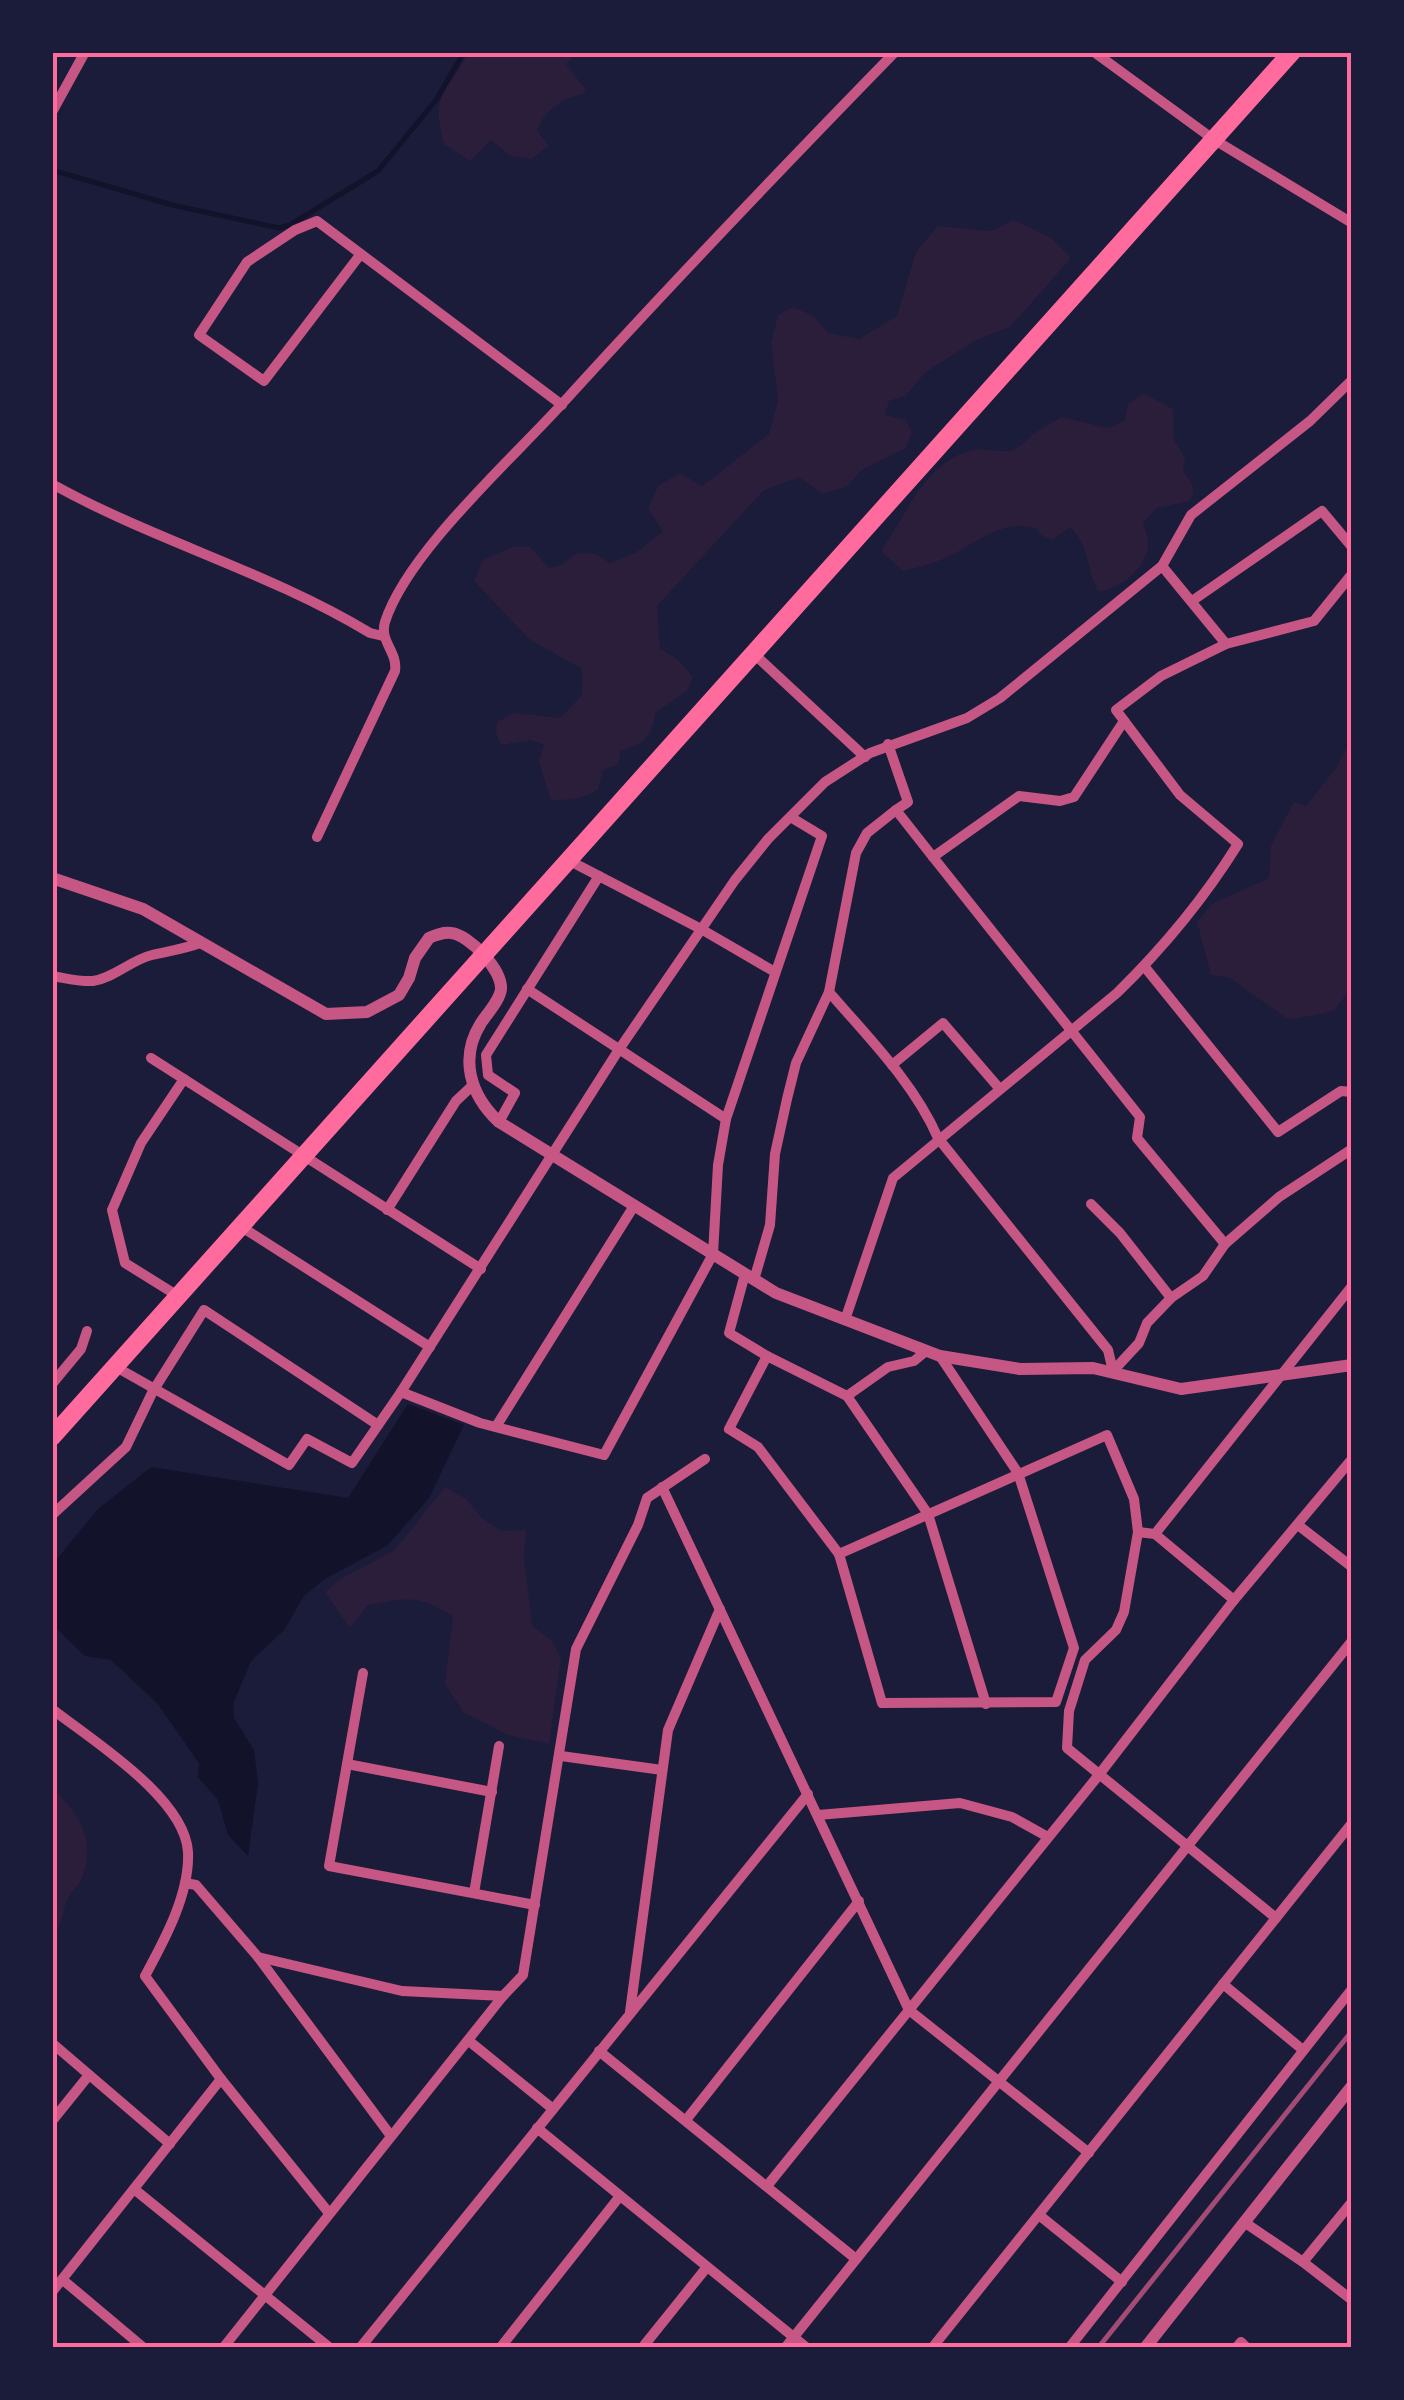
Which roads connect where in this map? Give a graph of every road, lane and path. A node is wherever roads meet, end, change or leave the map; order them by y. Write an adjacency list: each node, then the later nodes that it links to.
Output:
1 (86, 52): 5 (street)
2 (895, 52): 10 (street)
3 (1094, 52): 6 (street)
4 (1292, 52): 6 (main road)
5 (52, 112)
6 (1213, 139): 7 (street); 18 (main road)
7 (1352, 223)
8 (360, 256): 8 (street); 10 (street)
9 (1352, 380): 13 (street)
10 (562, 405): 16 (street)
11 (52, 484): 16 (street)
12 (1352, 547): 15 (street)
13 (1162, 566): 15 (street); 20 (street)
14 (1352, 574): 17 (street)
15 (1192, 602): 17 (street)
16 (383, 636): 24 (street)
17 (1226, 644): 19 (street)
18 (753, 653): 21 (street); 26 (main road)
19 (1124, 721): 25 (street); 32 (street)
20 (888, 744): 21 (street); 22 (street)
21 (865, 758): 23 (street)
22 (896, 810): 25 (street); 36 (street)
23 (792, 818): 29 (street); 33 (street)
24 (317, 838)
25 (934, 857): 37 (street)
26 (568, 860): 27 (street); 31 (main road)
27 (599, 876): 29 (street); 35 (street)
28 (52, 878): 30 (street)
29 (701, 929): 33 (street); 38 (street)
30 (200, 943): 31 (street); 34 (street)
31 (483, 954): 42 (street); 49 (main road)
32 (1144, 966): 37 (street); 44 (street)
33 (774, 972): 45 (street)
34 (52, 976)
35 (527, 988): 38 (street); 46 (street)
36 (829, 992): 40 (street); 58 (street)
37 (1070, 1029): 43 (street); 55 (street)
38 (618, 1051): 45 (street); 50 (street)
39 (151, 1058): 41 (street)
40 (892, 1065): 43 (street); 47 (street)
41 (184, 1078): 49 (street); 60 (street)
42 (473, 1085): 46 (street); 53 (street)
43 (998, 1088): 47 (street)
44 (1352, 1092)
45 (726, 1119): 56 (street)
46 (499, 1122): 50 (street)
47 (938, 1138): 62 (street); 70 (street)
48 (1352, 1149): 55 (street)
49 (303, 1156): 53 (street); 54 (main road)
50 (553, 1156): 52 (street); 57 (street)
51 (1091, 1204): 61 (street)
52 (634, 1206): 56 (street); 77 (street)
53 (387, 1210): 57 (street)
54 (240, 1226): 60 (main road); 64 (street)
55 (1225, 1244): 61 (street)
56 (714, 1254): 58 (street); 77 (street)
57 (481, 1270): 64 (street)
58 (749, 1277): 62 (street); 66 (street)
59 (1352, 1286): 71 (street)
60 (178, 1296): 69 (main road)
61 (1170, 1298): 70 (street)
62 (844, 1320): 65 (street)
63 (87, 1330): 72 (street)
64 (430, 1346): 74 (street)
65 (926, 1351): 67 (street); 75 (street)
66 (767, 1356): 75 (street); 88 (street)
67 (940, 1356): 70 (street); 81 (street)
68 (1352, 1365): 71 (street)
69 (116, 1367): 73 (street); 78 (main road)
70 (1113, 1371): 71 (street)
71 (1280, 1377): 87 (street)
72 (52, 1384)
73 (153, 1391): 76 (street); 76 (street); 84 (street)
74 (401, 1392): 76 (street); 77 (street)
75 (847, 1396): 83 (street)
76 (378, 1426)
77 (497, 1426)
78 (52, 1437)
79 (1352, 1458): 85 (street)
80 (705, 1459): 82 (street)
81 (1018, 1473): 83 (street); 86 (street); 94 (street)
82 (662, 1488): 91 (street); 97 (street)
83 (928, 1514): 88 (street); 94 (street)
84 (52, 1515)
85 (1298, 1525): 89 (street); 90 (street)
86 (1138, 1532): 87 (street); 100 (street)
87 (1155, 1534): 90 (street)
88 (839, 1554): 94 (street)
89 (1352, 1567)
90 (1234, 1600): 100 (street)
91 (720, 1608): 99 (street); 102 (street)
92 (1352, 1641): 106 (street)
93 (363, 1673): 98 (street)
94 (986, 1704)
95 (52, 1709): 107 (street)
96 (499, 1746): 101 (street)
97 (560, 1756): 99 (street); 110 (street)
98 (347, 1764): 101 (street); 108 (street)
99 (662, 1770): 117 (street)
100 (1098, 1776): 105 (street); 106 (street)
101 (492, 1792): 108 (street)
102 (808, 1794): 103 (street); 117 (street)
103 (818, 1814): 105 (street); 109 (street)
104 (1352, 1823): 111 (street)
105 (1048, 1836): 116 (street)
106 (1188, 1845): 111 (street); 124 (street)
107 (185, 1883): 112 (street); 123 (street)
108 (474, 1893): 110 (street)
109 (860, 1901): 116 (street); 127 (street)
110 (535, 1904): 115 (street)
111 (1276, 1918): 113 (street)
112 (258, 1958): 115 (street); 130 (street)
113 (1223, 1984): 120 (street); 132 (street)
114 (1352, 1989): 120 (street)
115 (503, 1996): 118 (street)
116 (909, 2010): 124 (street); 133 (street)
117 (630, 2013): 121 (street)
118 (469, 2041): 126 (street); 130 (street)
119 (52, 2043): 122 (street)
120 (1303, 2050): 144 (street)
121 (599, 2051): 126 (street); 127 (street)
122 (90, 2074): 128 (street); 131 (street)
123 (222, 2079): 131 (street); 137 (street)
124 (999, 2081): 132 (street); 140 (street)
125 (1352, 2086): 139 (street)
126 (552, 2109): 129 (street)
127 (686, 2120): 133 (street)
128 (52, 2122)
129 (536, 2128): 135 (street); 152 (street)
130 (391, 2136): 137 (street)
131 (170, 2144): 134 (street)
132 (1089, 2152): 138 (street)
133 (767, 2186): 140 (street)
134 (134, 2189): 143 (street); 146 (street)
135 (620, 2196): 142 (street); 153 (street)
136 (1352, 2202): 141 (street)
137 (329, 2213): 146 (street)
138 (1040, 2214): 144 (street); 157 (street)
139 (1244, 2222): 141 (street); 159 (street)
140 (856, 2259): 148 (street)
141 (1303, 2262): 147 (street)
142 (707, 2266): 148 (street); 154 (street)
143 (63, 2280): 145 (street); 149 (street)
144 (1122, 2282): 158 (street)
145 (52, 2292)
146 (265, 2295): 150 (street); 151 (street)
147 (1352, 2300)
148 (793, 2338): 155 (street); 156 (street)
149 (144, 2348)
150 (223, 2348)
151 (330, 2348)
152 (360, 2348)
153 (500, 2348)
154 (642, 2348)
155 (785, 2348)
156 (807, 2348)
157 (932, 2348)
158 (1068, 2348)
159 (1145, 2348)
160 (1236, 2348): 161 (street)
161 (1247, 2348)

